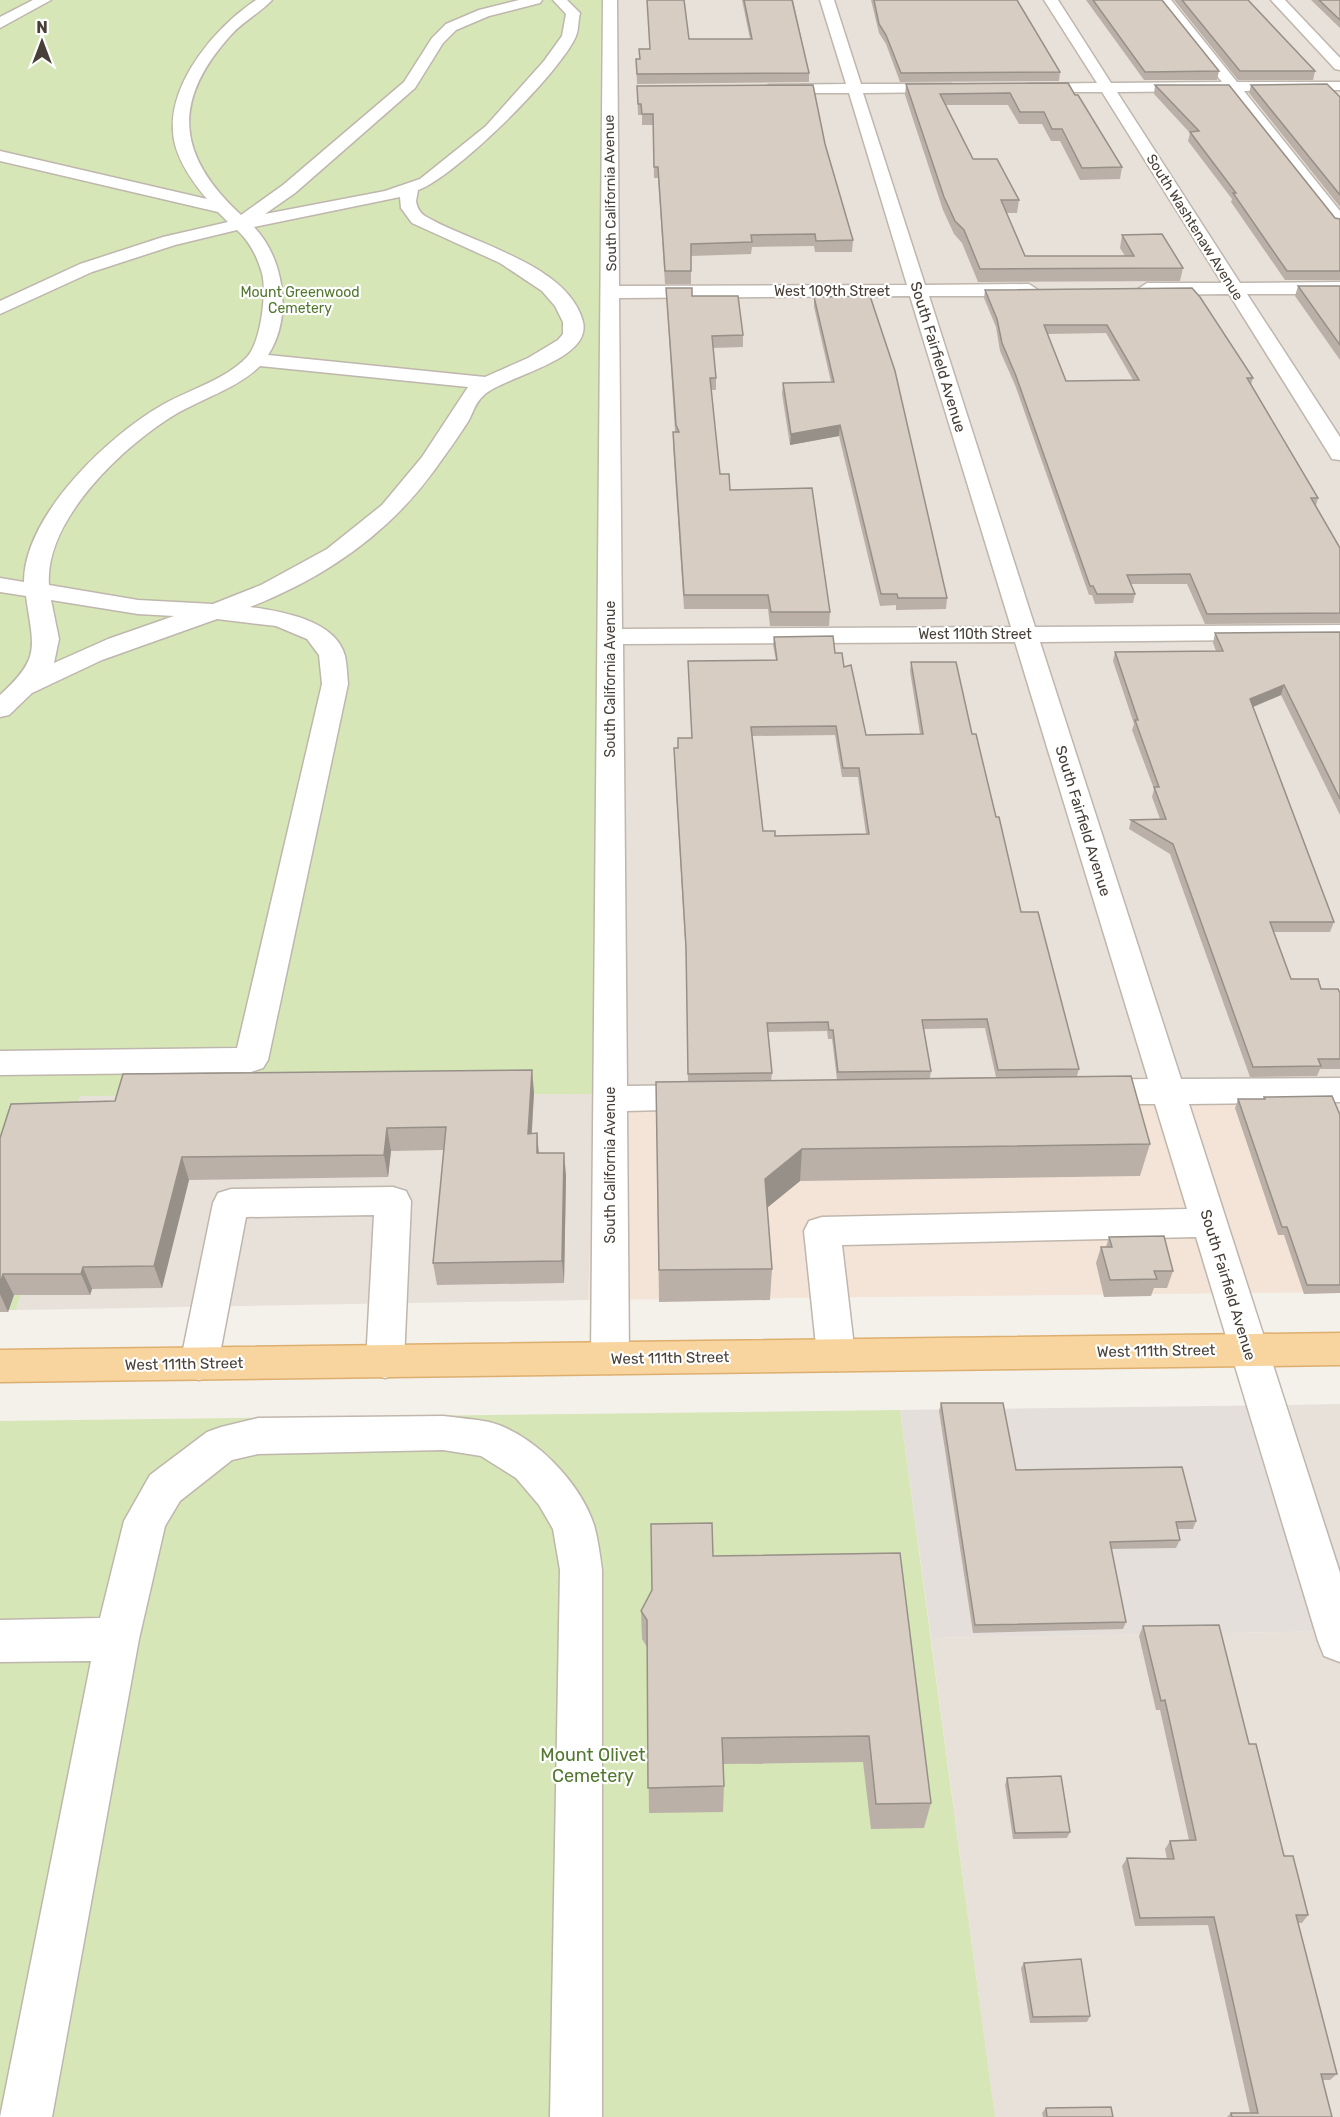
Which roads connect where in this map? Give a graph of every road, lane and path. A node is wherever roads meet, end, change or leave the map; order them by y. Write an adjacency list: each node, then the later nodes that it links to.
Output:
1 (44, 0): 11 (street)
2 (535, 0): 12 (street)
3 (560, 0): 22 (street)
4 (610, 0): 31 (street, South California Avenue)
5 (827, 0): 20 (street, South Fairfield Avenue)
6 (1051, 0): 15 (street, South Washtenaw Avenue)
7 (1164, 0): 16 (street)
8 (1278, 0): 13 (street)
9 (256, 2): 23 (street)
10 (443, 16): 12 (street)
11 (0, 24)
12 (436, 41): 25 (street)
13 (1340, 66)
14 (1340, 86): 16 (street)
15 (1106, 87): 16 (street); 18 (street); 28 (street, South Washtenaw Avenue)
16 (1232, 87): 24 (street)
17 (969, 88): 20 (street)
18 (1014, 88)
19 (750, 89): 20 (street)
20 (854, 89): 30 (street, South Fairfield Avenue)
21 (0, 156): 23 (street)
22 (411, 188): 25 (street); 34 (street)
23 (224, 208): 25 (street)
24 (1340, 222)
25 (240, 224): 32 (street); 33 (street)
26 (1340, 288): 28 (street)
27 (1125, 289): 28 (street)
28 (1233, 289): 35 (street, South Washtenaw Avenue)
29 (1042, 290): 30 (street, West 109th Street)
30 (918, 291): 31 (street, West 109th Street); 40 (street, South Fairfield Avenue)
31 (611, 292): 41 (street, South California Avenue)
32 (0, 308)
33 (255, 360): 34 (street); 37 (street)
34 (487, 383): 38 (street)
35 (1340, 454)
36 (0, 585): 37 (street)
37 (37, 590): 38 (street); 42 (street)
38 (213, 611): 42 (street); 44 (street)
39 (1340, 632): 40 (street, West 110th Street)
40 (1025, 634): 41 (street, West 110th Street); 46 (street, South Fairfield Avenue)
41 (610, 637): 49 (street, South California Avenue)
42 (22, 688): 43 (street)
43 (0, 709)
44 (0, 1063)
45 (1340, 1090): 46 (street)
46 (1168, 1091): 47 (street); 50 (street, South Fairfield Avenue)
47 (1063, 1092)
48 (727, 1097): 49 (street)
49 (610, 1099): 54 (street, South California Avenue)
50 (1209, 1223): 52 (street, South Fairfield Avenue); 53 (street)
51 (1340, 1349): 52 (main road, West 111th Street)
52 (1248, 1350): 53 (main road, West 111th Street); 58 (street, South Fairfield Avenue)
53 (836, 1355): 54 (main road, West 111th Street)
54 (610, 1358): 55 (main road, West 111th Street)
55 (385, 1362): 56 (main road, West 111th Street); 56 (street)
56 (199, 1364): 57 (main road, West 111th Street)
57 (0, 1366)
58 (1334, 1601): 61 (street, South Fairfield Avenue)
59 (117, 1639): 60 (street); 62 (street); 63 (street)
60 (0, 1641)
61 (1340, 1641)
62 (26, 2117)
63 (576, 2117)

